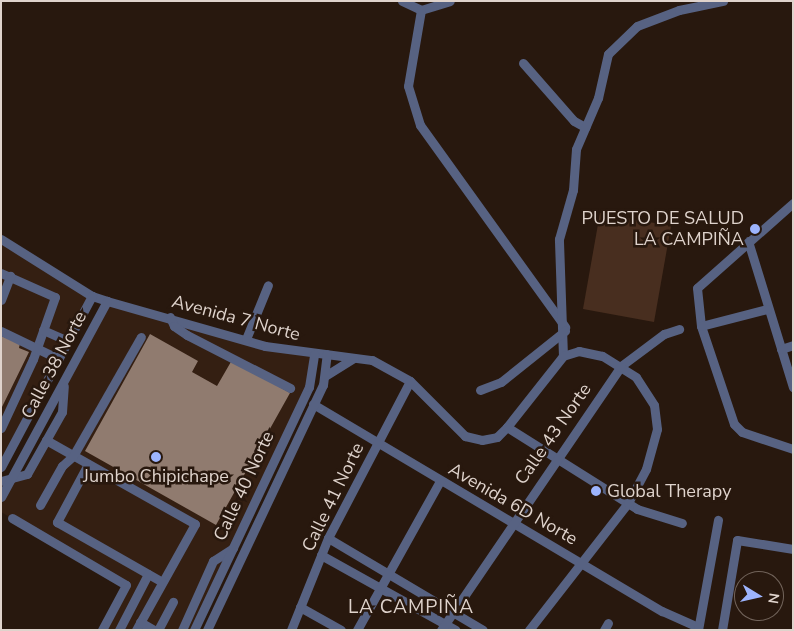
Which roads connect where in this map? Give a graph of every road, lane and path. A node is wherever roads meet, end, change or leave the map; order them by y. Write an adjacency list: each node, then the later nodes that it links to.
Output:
1 (402, 1): 4 (street)
2 (450, 1): 4 (street)
3 (723, 1): 6 (street)
4 (421, 10): 20 (street)
5 (523, 63): 6 (street)
6 (585, 127): 20 (street)
7 (793, 203): 9 (street)
8 (1, 239): 12 (street, Avenida 7 Norte)
9 (748, 241): 15 (street); 17 (street)
10 (6, 275): 13 (street); 19 (street)
11 (268, 285): 23 (street)
12 (92, 296): 14 (street, Avenida 7 Norte); 24 (street, Calle 38 Norte)
13 (1, 300)
14 (107, 301): 16 (street, Avenida 7 Norte); 35 (street, Calle 38 Norte)
15 (767, 309): 17 (street); 27 (street)
16 (170, 317): 23 (street, Avenida 7 Norte); 38 (street)
17 (701, 326): 45 (street)
18 (679, 329): 33 (street, Calle 43 Norte)
19 (43, 330): 24 (street); 26 (street)
20 (565, 330): 30 (street); 39 (street)
21 (1, 331): 26 (street)
22 (141, 337): 46 (street)
23 (246, 339): 28 (street, Avenida 7 Norte)
24 (68, 341): 32 (street, Calle 38 Norte)
25 (793, 345): 27 (street)
26 (37, 347): 32 (street); 42 (street)
27 (781, 349): 37 (street)
28 (314, 354): 29 (street, Avenida 7 Norte); 60 (street, Calle 40 Norte)
29 (327, 354): 31 (street, Avenida 7 Norte); 34 (street, Calle 40 Norte)
30 (564, 356): 33 (street); 41 (street, Avenida 7 Norte)
31 (357, 357): 34 (street); 36 (street, Avenida 7 Norte)
32 (59, 359): 49 (street, Calle 38 Norte)
33 (621, 366): 47 (street, Calle 43 Norte); 53 (street)
34 (325, 376): 40 (street, Calle 40 Norte)
35 (65, 381): 43 (street); 50 (street, Calle 38 Norte)
36 (410, 381): 41 (street, Avenida 7 Norte); 44 (street, Calle 41 Norte)
37 (793, 387)
38 (290, 388)
39 (480, 390)
40 (313, 404): 44 (street, Avenida 6D Norte); 80 (street, Calle 40 Norte)
41 (508, 427): 47 (street)
42 (1, 428)
43 (46, 440): 46 (street); 50 (street)
44 (377, 443): 51 (street, Avenida 6D Norte); 59 (street, Calle 41 Norte)
45 (793, 449)
46 (73, 456): 48 (street); 54 (street)
47 (555, 457): 53 (street); 57 (street, Calle 43 Norte)
48 (88, 464): 64 (street); 66 (street)
49 (1, 467)
50 (6, 481): 52 (street, Calle 38 Norte)
51 (440, 481): 57 (street, Avenida 6D Norte); 65 (street)
52 (2, 492)
53 (628, 503): 58 (street); 63 (street)
54 (40, 505)
55 (12, 518): 74 (street)
56 (718, 520): 73 (street)
57 (512, 522): 63 (street, Avenida 6D Norte); 70 (street, Calle 43 Norte)
58 (682, 523)
59 (328, 538): 62 (street, Calle 41 Norte); 65 (street)
60 (233, 548): 78 (street); 79 (street, Calle 40 Norte)
61 (793, 549): 87 (street)
62 (321, 555): 67 (street); 69 (street, Calle 41 Norte)
63 (582, 563): 73 (street, Avenida 6D Norte); 86 (street)
64 (148, 574): 66 (street); 75 (street)
65 (389, 574): 67 (street); 70 (street)
66 (162, 582): 71 (street)
67 (380, 588): 72 (street); 83 (street)
68 (173, 602): 77 (street)
69 (300, 607): 81 (street, Calle 41 Norte); 82 (street)
70 (453, 612): 72 (street, Calle 43 Norte); 85 (street)
71 (138, 626): 76 (street)
72 (443, 627): 84 (street)
73 (698, 628)
74 (102, 630)
75 (119, 630)
76 (154, 630)
77 (158, 630)
78 (182, 630)
79 (194, 630)
80 (207, 630)
81 (291, 630)
82 (341, 630)
83 (357, 630)
84 (456, 630)
85 (483, 630)
86 (529, 630)
87 (722, 630)

